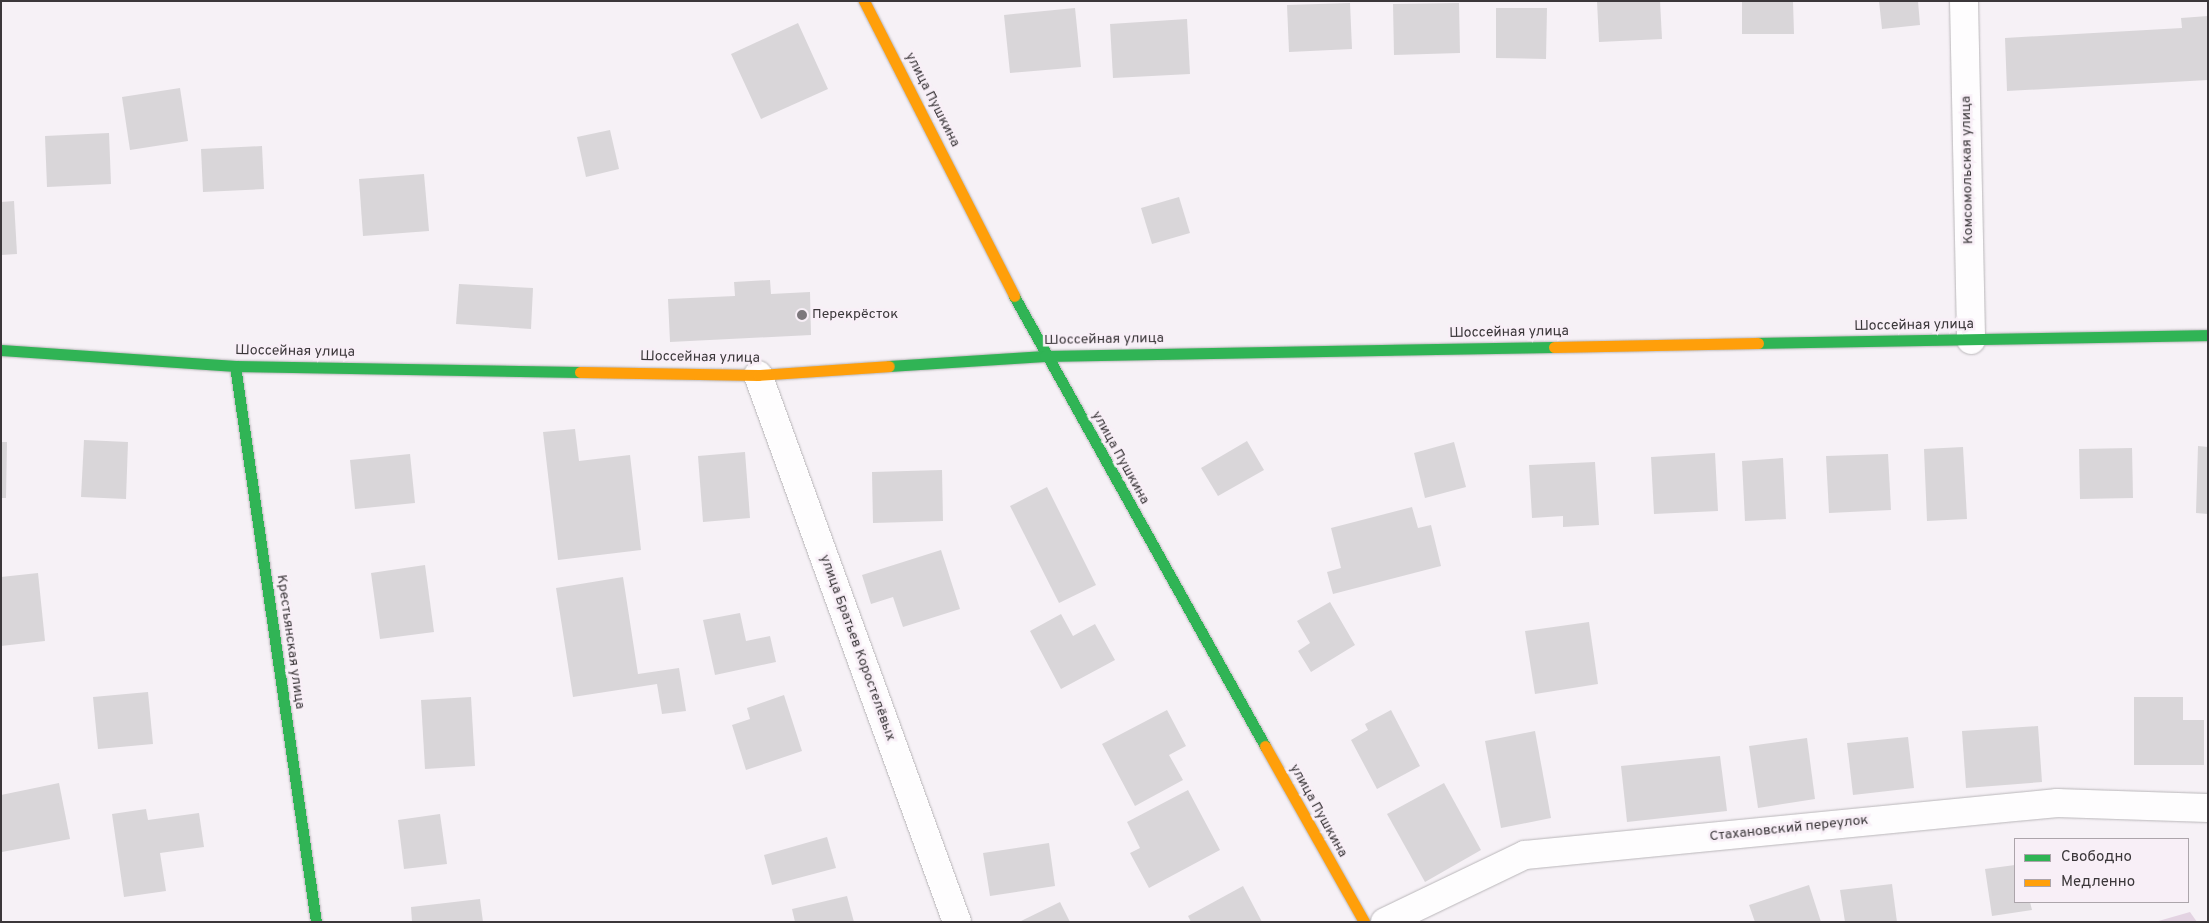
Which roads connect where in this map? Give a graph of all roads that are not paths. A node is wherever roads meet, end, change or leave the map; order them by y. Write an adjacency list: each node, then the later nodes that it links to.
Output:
1 (864, 1): 6 (main road, улица Пушкина)
2 (1964, 1): 4 (street, Комсомольская улица)
3 (2208, 335): 4 (main road, Шоссейная улица)
4 (1971, 340): 6 (main road, Шоссейная улица)
5 (1, 350): 7 (main road, Шоссейная улица)
6 (1045, 356): 8 (main road, Шоссейная улица); 12 (main road, улица Пушкина)
7 (235, 366): 8 (main road, Шоссейная улица); 10 (main road, Крестьянская улица)
8 (758, 375): 11 (street, улица Братьев Коростелёвых)
9 (2208, 808): 13 (street, Стахановский переулок)
10 (316, 922)
11 (957, 922)
12 (1364, 922)
13 (1385, 922)

